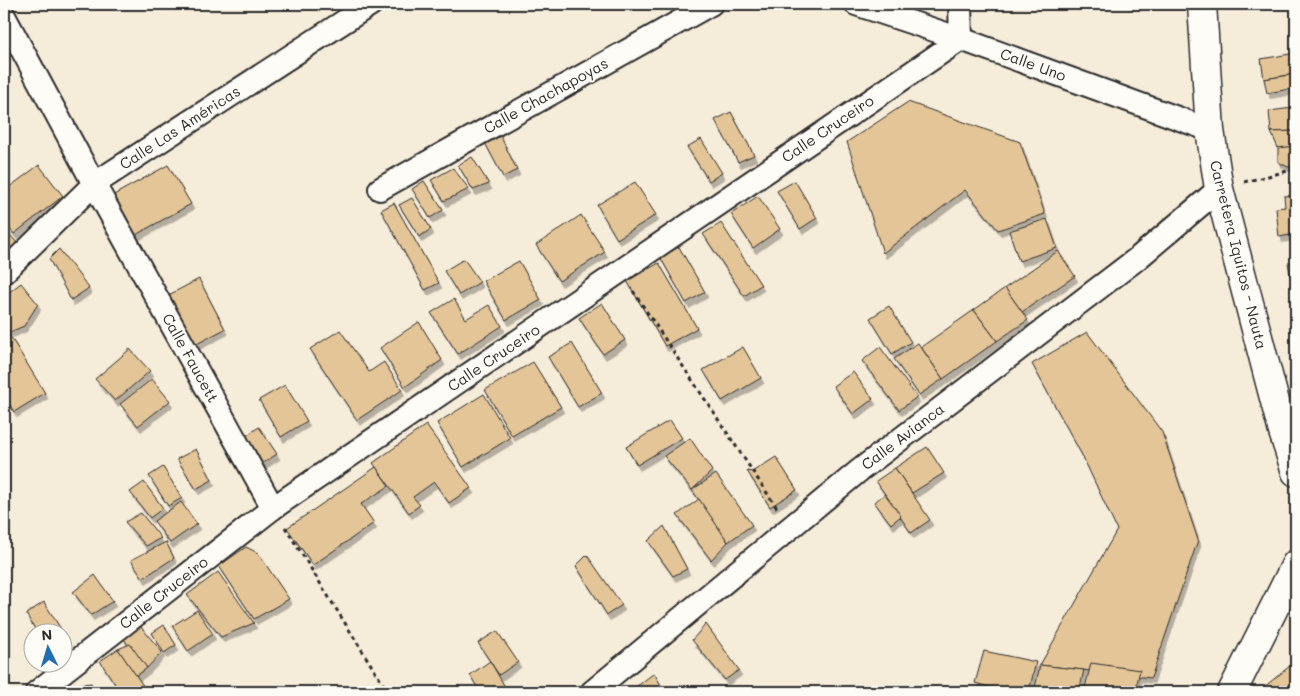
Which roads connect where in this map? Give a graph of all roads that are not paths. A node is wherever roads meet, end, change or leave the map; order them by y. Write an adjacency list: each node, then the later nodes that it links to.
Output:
1 (371, 4): 9 (street, Calle Las Américas)
2 (711, 4): 11 (street, Calle Chachapoyas)
3 (856, 4): 7 (street, Calle Uno)
4 (960, 4): 7 (street)
5 (1202, 4): 8 (main road, Carretera Iquitos - Nauta)
6 (4, 16): 9 (street, Calle Faucett)
7 (961, 38): 8 (street, Calle Uno); 15 (street, Calle Cruceiro)
8 (1210, 130): 10 (main road, Carretera Iquitos - Nauta)
9 (94, 184): 12 (street, Calle Las Américas); 15 (street, Calle Faucett)
10 (1219, 188): 13 (main road, Carretera Iquitos - Nauta); 18 (street, Calle Avianca)
11 (380, 189)
12 (4, 272)
13 (1290, 431): 14 (main road, Carretera Iquitos - Nauta)
14 (1296, 472)
15 (273, 508): 17 (street, Calle Cruceiro)
16 (1296, 564): 19 (main road)
17 (37, 692)
18 (592, 692)
19 (1232, 692)

